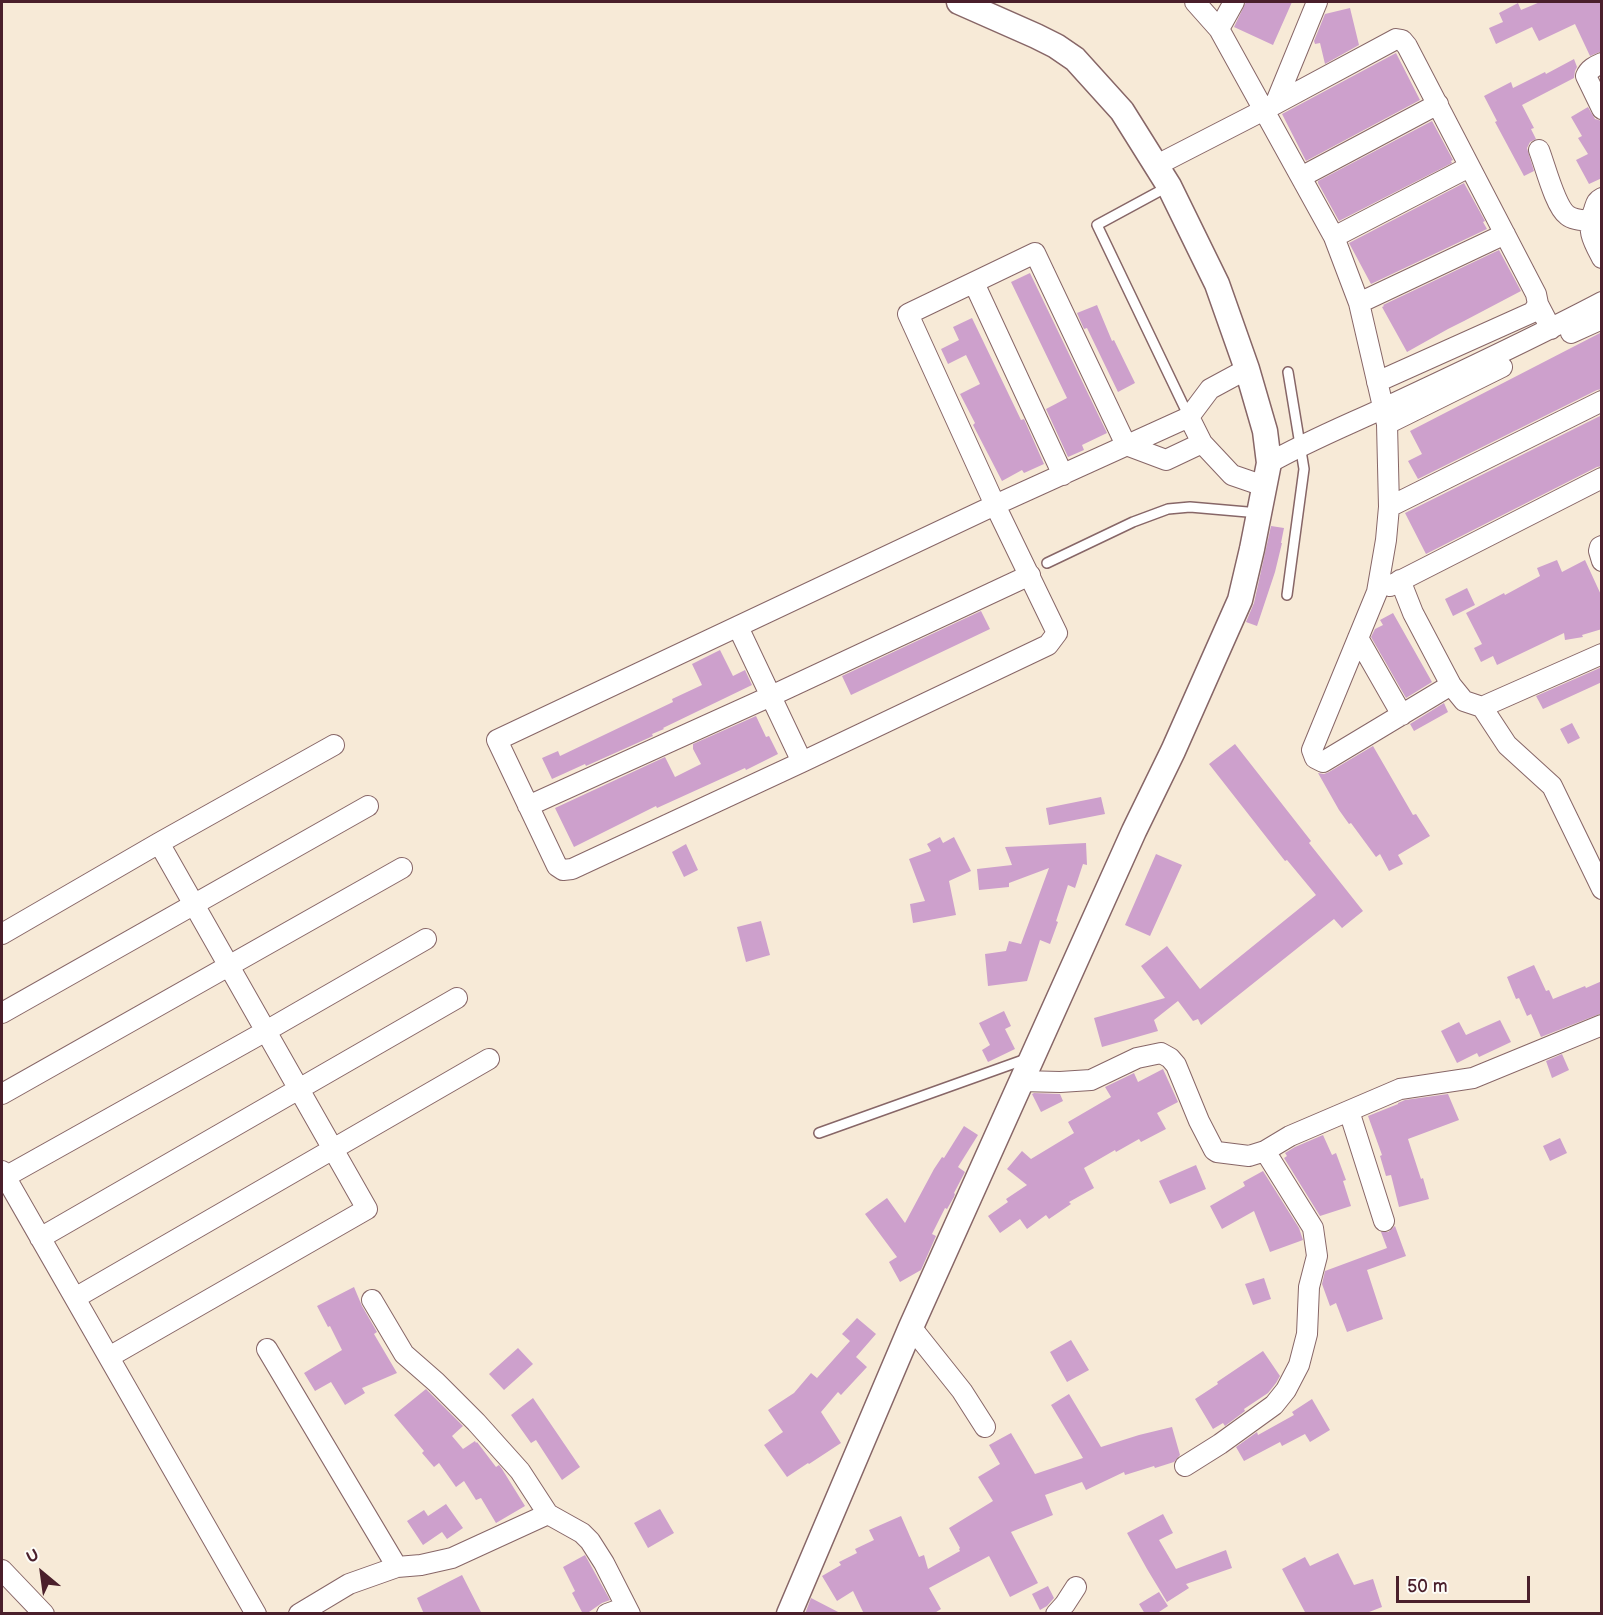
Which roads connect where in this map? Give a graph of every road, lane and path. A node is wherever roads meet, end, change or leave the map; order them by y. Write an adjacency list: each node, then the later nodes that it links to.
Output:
1 (959, 2): 11 (street)
2 (1195, 2): 5 (street)
3 (1234, 2): 5 (street)
4 (1317, 2): 8 (street)
5 (1219, 29): 8 (street)
6 (1602, 63): 9 (street)
7 (1438, 104): 8 (street); 12 (street); 13 (street)
8 (1270, 106): 11 (street); 13 (street)
9 (1602, 109)
10 (1539, 150): 16 (street)
11 (1157, 165): 14 (street)
12 (1469, 166): 17 (street); 18 (street)
13 (1301, 177): 18 (street)
14 (1169, 186): 26 (street); 31 (lane)
15 (1602, 198): 16 (street)
16 (1590, 220): 19 (street)
17 (1505, 234): 22 (street); 23 (street)
18 (1334, 237): 22 (street)
19 (1602, 258)
20 (974, 283): 33 (street); 35 (street); 38 (street)
21 (1602, 302): 25 (street)
22 (1359, 303): 28 (street)
23 (1538, 304): 25 (street); 28 (street)
24 (1602, 319): 30 (street)
25 (1551, 329): 30 (street)
26 (1247, 369): 31 (street); 36 (street)
27 (1288, 372): 34 (lane)
28 (1377, 382): 30 (street)
29 (1602, 401): 39 (street)
30 (1385, 416): 34 (street); 39 (street)
31 (1189, 417): 32 (street); 33 (street)
32 (1202, 443): 33 (street); 36 (street)
33 (1126, 445): 35 (street)
34 (1299, 446): 36 (street); 47 (lane)
35 (1063, 475): 38 (street)
36 (1266, 475): 40 (street)
37 (1602, 478): 45 (street)
38 (995, 505): 44 (street); 48 (street)
39 (1389, 507): 46 (street)
40 (1258, 513): 43 (lane); 70 (street)
41 (1602, 546): 42 (street)
42 (1602, 561)
43 (1047, 563)
44 (1030, 575): 52 (street); 56 (street)
45 (1401, 580): 46 (street); 51 (street)
46 (1377, 592): 49 (street)
47 (1287, 595)
48 (738, 627): 52 (street); 58 (street)
49 (1358, 639): 54 (street); 54 (street)
50 (1602, 654): 53 (street)
51 (1451, 685): 53 (street); 54 (street)
52 (771, 696): 56 (street); 58 (street)
53 (1482, 707): 61 (street)
54 (1402, 715)
55 (334, 745): 59 (street)
56 (802, 762): 58 (street)
57 (368, 806): 62 (street)
58 (528, 806)
59 (159, 843): 62 (street); 63 (street)
60 (402, 868): 65 (street)
61 (1602, 889)
62 (194, 904): 65 (street); 67 (street)
63 (2, 934)
64 (426, 939): 69 (street)
65 (228, 966): 69 (street); 74 (street)
66 (456, 998): 73 (street)
67 (2, 1013)
68 (1602, 1025): 75 (street)
69 (266, 1031): 73 (street); 79 (street)
70 (1032, 1058): 72 (street); 76 (lane)
71 (489, 1059): 77 (street)
72 (1021, 1081): 78 (street); 84 (street)
73 (298, 1089): 77 (street); 81 (street)
74 (2, 1094)
75 (1349, 1111): 78 (street); 80 (street)
76 (819, 1133)
77 (333, 1149): 82 (street); 86 (street)
78 (1266, 1151): 88 (street)
79 (3, 1174): 81 (street)
80 (1384, 1221)
81 (40, 1238): 82 (street)
82 (75, 1298): 86 (street)
83 (372, 1300): 89 (street)
84 (910, 1327): 87 (street); 98 (street)
85 (267, 1348): 90 (street)
86 (108, 1357): 95 (street)
87 (985, 1427)
88 (1185, 1466)
89 (548, 1515): 90 (street); 93 (street)
90 (397, 1567): 96 (street)
91 (2, 1570): 94 (street)
92 (1076, 1587): 99 (street)
93 (628, 1610): 97 (street)
94 (44, 1614)
95 (256, 1614)
96 (299, 1614)
97 (607, 1614)
98 (789, 1614)
99 (1056, 1614)

